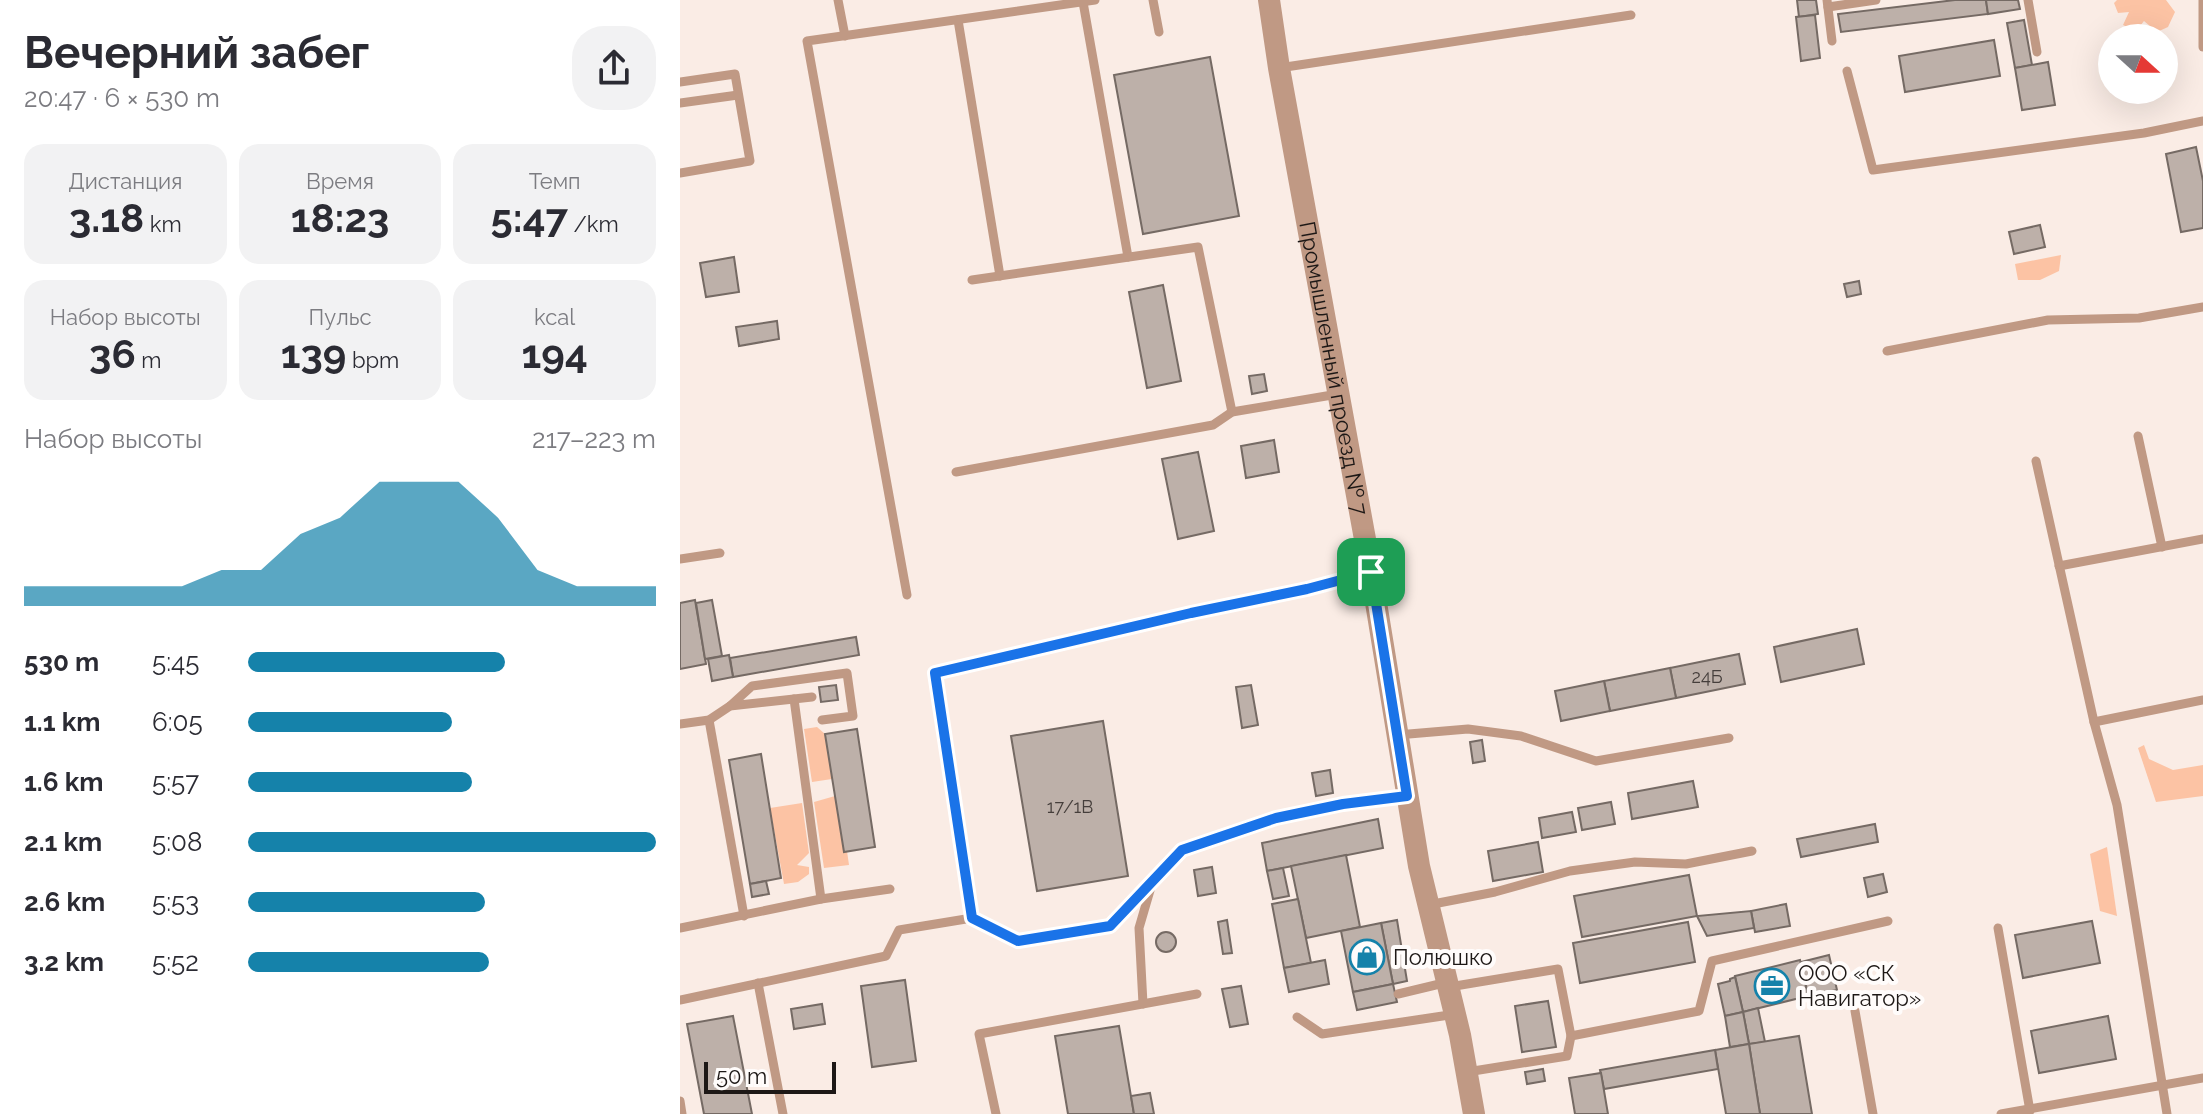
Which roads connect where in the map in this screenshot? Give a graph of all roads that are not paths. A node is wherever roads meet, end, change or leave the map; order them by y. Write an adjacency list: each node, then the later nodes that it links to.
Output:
1 (838, 0): 14 (lane)
2 (1095, 0): 8 (lane)
3 (1153, 0): 13 (lane)
4 (1269, 0): 18 (street, Промышленный проезд № 7)
5 (1876, 0): 9 (lane)
6 (2028, 0): 17 (lane)
7 (2203, 0): 12 (lane)
8 (1083, 2): 11 (lane); 25 (lane)
9 (1827, 3): 15 (lane)
10 (1631, 15): 18 (lane)
11 (958, 20): 14 (lane); 26 (lane)
12 (2202, 31): 16 (lane)
13 (1159, 32)
14 (845, 36): 41 (lane)
15 (1832, 41)
16 (2203, 47)
17 (2037, 52)
18 (1279, 68): 30 (street, Промышленный проезд № 7)
19 (1847, 71): 23 (lane)
20 (680, 82): 21 (lane)
21 (738, 95): 22 (lane); 24 (lane)
22 (680, 103)
23 (2203, 121)
24 (680, 173)
25 (1128, 257): 26 (lane); 31 (lane)
26 (1000, 276): 27 (lane)
27 (972, 280)
28 (2203, 307): 29 (lane)
29 (1887, 351)
30 (1338, 394): 31 (lane); 40 (street, Промышленный проезд № 7)
31 (1232, 412): 34 (lane)
32 (2138, 436): 36 (lane)
33 (2036, 461): 39 (lane)
34 (956, 472)
35 (2203, 539): 36 (lane)
36 (2162, 547): 39 (lane)
37 (720, 553): 38 (lane)
38 (680, 559)
39 (2059, 566): 48 (lane)
40 (1371, 572): 50 (street, Промышленный проезд № 7); 59 (lane)
41 (907, 595)
42 (812, 697): 43 (lane)
43 (794, 699): 45 (lane); 56 (lane)
44 (2203, 700): 48 (lane)
45 (730, 706): 46 (lane); 47 (lane)
46 (709, 720): 49 (lane); 58 (lane)
47 (822, 720)
48 (2094, 722): 75 (lane)
49 (680, 724)
50 (1397, 735): 51 (lane); 52 (street, Промышленный проезд № 7)
51 (1729, 738)
52 (1407, 796): 54 (lane); 57 (street, Промышленный проезд № 7)
53 (1752, 851): 57 (lane)
54 (1152, 883): 59 (lane); 68 (lane)
55 (890, 889): 56 (lane)
56 (821, 899): 58 (lane)
57 (1428, 905): 64 (street, Промышленный проезд № 7)
58 (744, 916): 61 (lane)
59 (972, 918): 63 (lane)
60 (1888, 921): 72 (lane)
61 (680, 928)
62 (1998, 928): 77 (lane)
63 (758, 983): 67 (lane); 79 (lane)
64 (1448, 985): 66 (lane); 70 (street, Промышленный проезд № 7); 72 (lane)
65 (1197, 994): 68 (lane)
66 (1398, 994)
67 (680, 1000)
68 (1143, 1004): 80 (lane)
69 (1855, 1011): 82 (lane)
70 (1456, 1014): 71 (lane); 73 (street, Промышленный проезд № 7)
71 (1297, 1017)
72 (1571, 1036): 73 (lane)
73 (1467, 1072): 81 (street, Промышленный проезд № 7)
74 (2203, 1078): 75 (lane)
75 (2162, 1086): 77 (lane); 84 (lane)
76 (680, 1101): 78 (lane)
77 (2030, 1111): 83 (lane)
78 (682, 1114)
79 (783, 1114)
80 (996, 1114)
81 (1474, 1114)
82 (1873, 1114)
83 (2001, 1114)
84 (2167, 1114)

